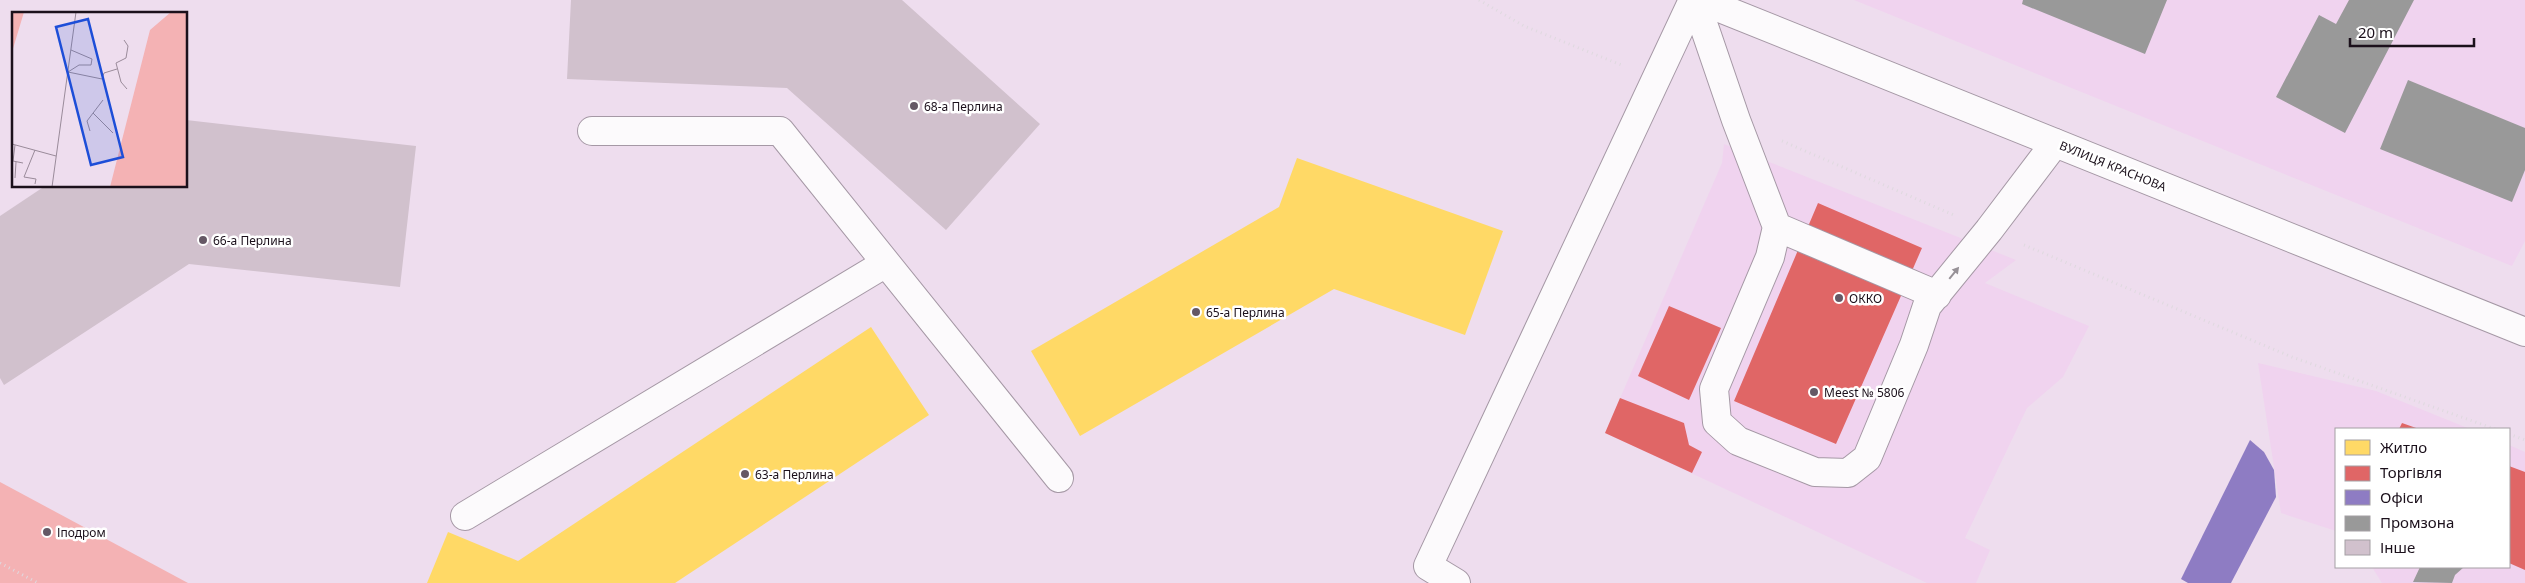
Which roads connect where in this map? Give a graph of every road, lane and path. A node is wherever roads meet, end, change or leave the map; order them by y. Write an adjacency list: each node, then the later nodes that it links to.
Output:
1 (1694, 0): 5 (main road); 15 (main road)
2 (1700, 0): 4 (main road, ВУЛИЦЯ КРАСНОВА)
3 (592, 132): 6 (main road)
4 (2055, 143): 7 (main road, one-way to 4); 8 (main road, ВУЛИЦЯ КРАСНОВА)
5 (1777, 227): 7 (main road); 7 (main road)
6 (886, 263): 11 (main road); 12 (main road)
7 (1936, 295)
8 (2525, 332)
9 (2510, 434): 10 (path)
10 (2525, 440)
11 (1059, 478)
12 (465, 516)
13 (0, 563): 14 (path)
14 (38, 583)
15 (1456, 583)

